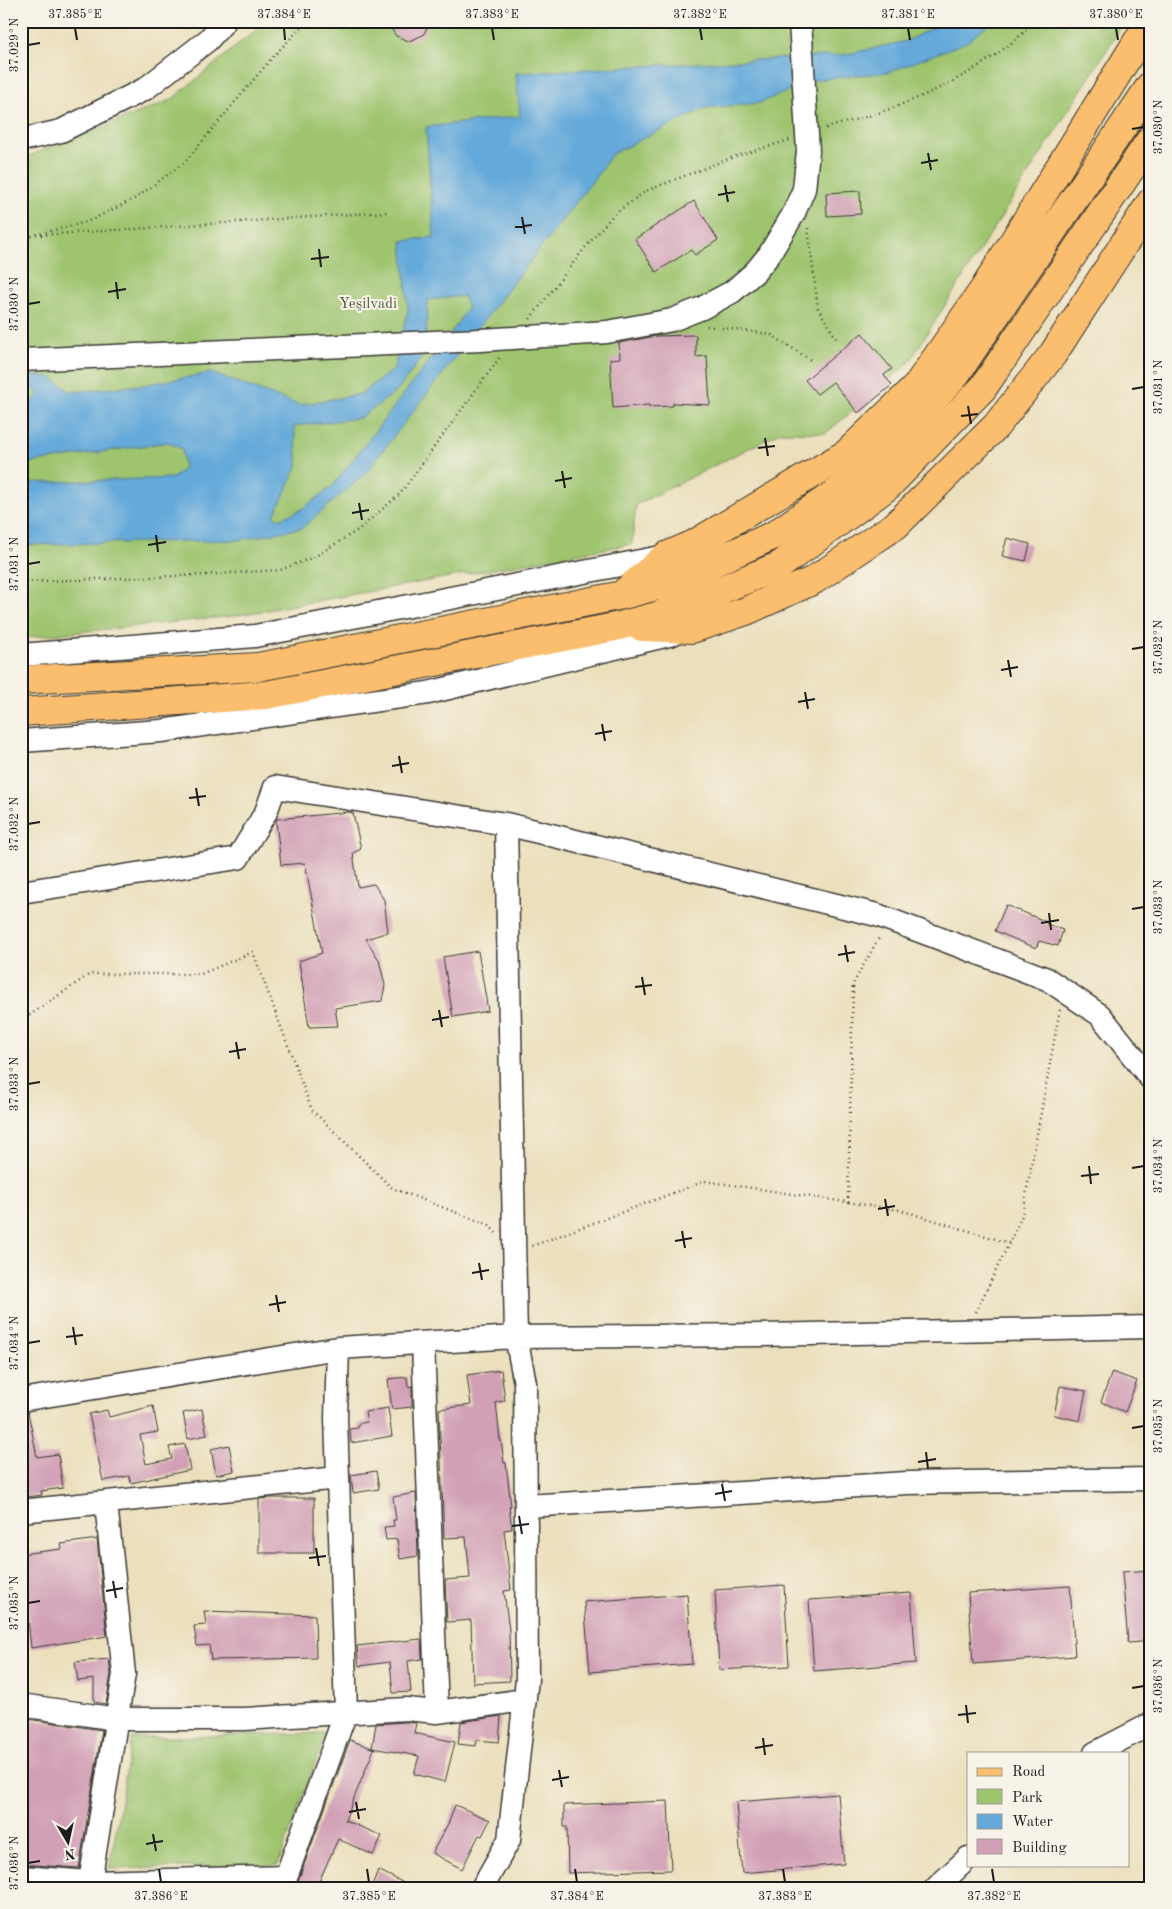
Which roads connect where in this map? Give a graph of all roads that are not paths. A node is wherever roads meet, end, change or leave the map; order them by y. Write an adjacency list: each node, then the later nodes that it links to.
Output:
1 (225, 21): 6 (street)
2 (1150, 21): 9 (main road)
3 (800, 31): 8 (street)
4 (1151, 84): 10 (main road)
5 (1151, 139): 11 (main road)
6 (21, 140)
7 (1151, 202): 12 (main road)
8 (21, 360)
9 (666, 556): 10 (main road); 13 (street)
10 (623, 594): 14 (main road)
11 (615, 627): 12 (main road); 15 (main road)
12 (692, 629): 16 (street)
13 (21, 655)
14 (21, 680)
15 (21, 712)
16 (21, 742)
17 (506, 824): 18 (street); 19 (street); 21 (street)
18 (21, 892)
19 (1151, 1079)
20 (1151, 1327): 21 (street)
21 (516, 1337): 22 (street); 28 (street)
22 (423, 1343): 23 (street); 33 (street)
23 (338, 1348): 24 (street); 25 (street)
24 (21, 1400)
25 (338, 1478): 27 (street); 32 (street)
26 (1151, 1479): 28 (street)
27 (106, 1502): 29 (street); 34 (street)
28 (526, 1506): 30 (street)
29 (21, 1512)
30 (524, 1700): 33 (street); 42 (street)
31 (21, 1705): 34 (street)
32 (346, 1712): 33 (street); 34 (street); 39 (street)
33 (437, 1712)
34 (117, 1718): 41 (street)
35 (1151, 1724): 36 (street)
36 (1096, 1752)
37 (967, 1859): 43 (street)
38 (21, 1877): 41 (street)
39 (282, 1882): 40 (street)
40 (186, 1884): 41 (street)
41 (90, 1885)
42 (482, 1888)
43 (936, 1888)

